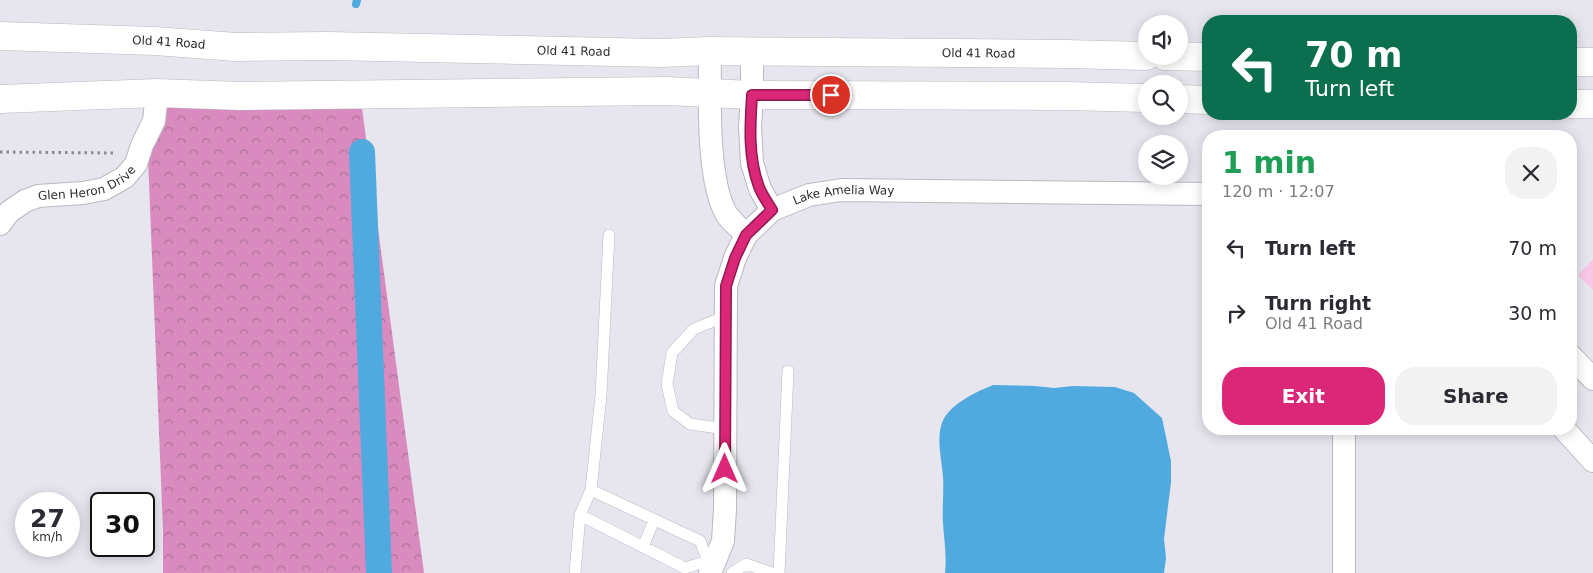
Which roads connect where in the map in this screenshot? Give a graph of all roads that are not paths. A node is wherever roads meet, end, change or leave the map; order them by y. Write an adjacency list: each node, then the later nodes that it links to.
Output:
1 (0, 36): 2 (street, Old 41 Road)
2 (710, 51): 3 (street, Old 41 Road); 10 (street)
3 (752, 52): 4 (street, Old 41 Road); 11 (street)
4 (1138, 56)
5 (1188, 57): 6 (street)
6 (1202, 58)
7 (1577, 62): 8 (street)
8 (1593, 62)
9 (157, 93): 10 (street); 14 (street); 20 (street, Glen Heron Drive)
10 (710, 93): 11 (street); 22 (street)
11 (752, 95): 12 (street); 19 (street)
12 (1138, 98)
13 (1188, 99): 15 (street)
14 (0, 100)
15 (1202, 100)
16 (1577, 104): 17 (street)
17 (1593, 104)
18 (1202, 194): 19 (street, Lake Amelia Way)
19 (772, 210): 22 (street, Lake Amelia Way)
20 (0, 224)
21 (609, 235): 31 (lane)
22 (746, 235): 23 (street, Lake Amelia Way)
23 (726, 316): 27 (street, Lake Amelia Way); 27 (lane)
24 (1577, 362): 26 (street)
25 (788, 371): 38 (lane)
26 (1593, 379)
27 (726, 429): 35 (street, Lake Amelia Way)
28 (1344, 435): 39 (street)
29 (1569, 435): 30 (street)
30 (1593, 462)
31 (590, 490): 32 (lane); 33 (lane)
32 (580, 515): 34 (lane); 36 (lane)
33 (654, 520): 34 (lane); 35 (lane)
34 (643, 547): 35 (lane)
35 (719, 569): 37 (lane)
36 (575, 573)
37 (772, 573)
38 (779, 573)
39 (1344, 573)

